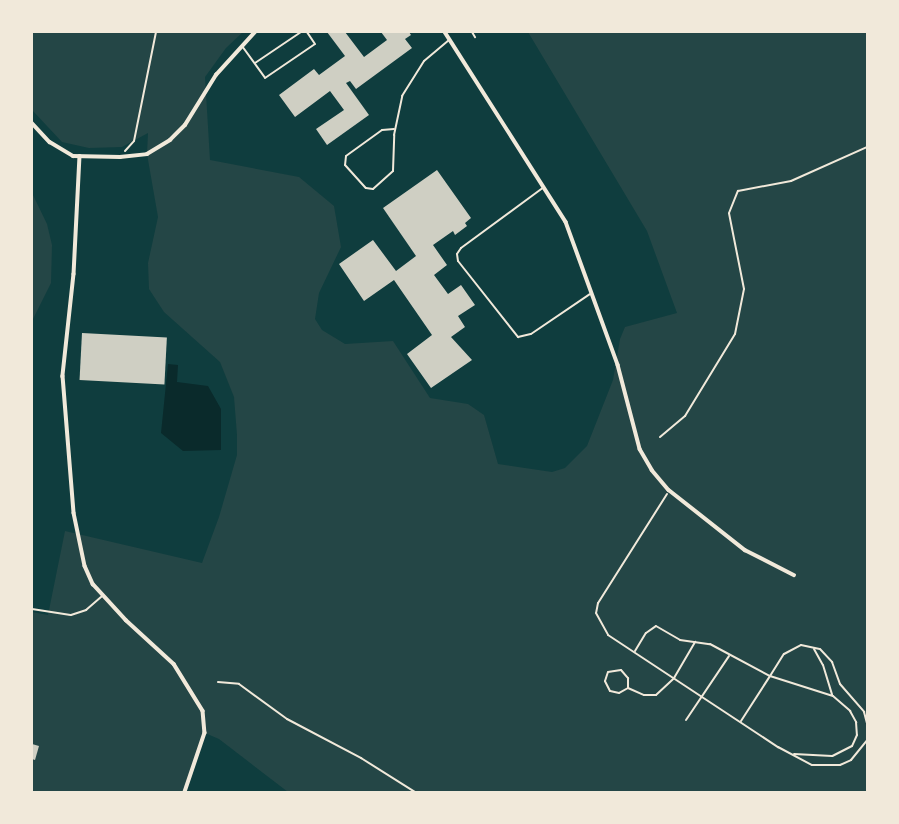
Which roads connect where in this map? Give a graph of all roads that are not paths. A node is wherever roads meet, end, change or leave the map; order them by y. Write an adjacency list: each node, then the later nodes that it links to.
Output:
1 (255, 32): 6 (street)
2 (301, 32): 7 (lane)
3 (307, 32): 7 (lane)
4 (445, 32): 5 (street)
5 (450, 39): 9 (lane); 11 (street)
6 (242, 46): 7 (lane); 10 (street)
7 (255, 63)
8 (32, 122): 10 (street)
9 (394, 129): 9 (lane)
10 (80, 156): 14 (street)
11 (544, 187): 12 (street); 12 (lane)
12 (593, 292): 13 (street)
13 (794, 575)
14 (103, 595): 15 (lane); 16 (street)
15 (32, 609)
16 (185, 792)

